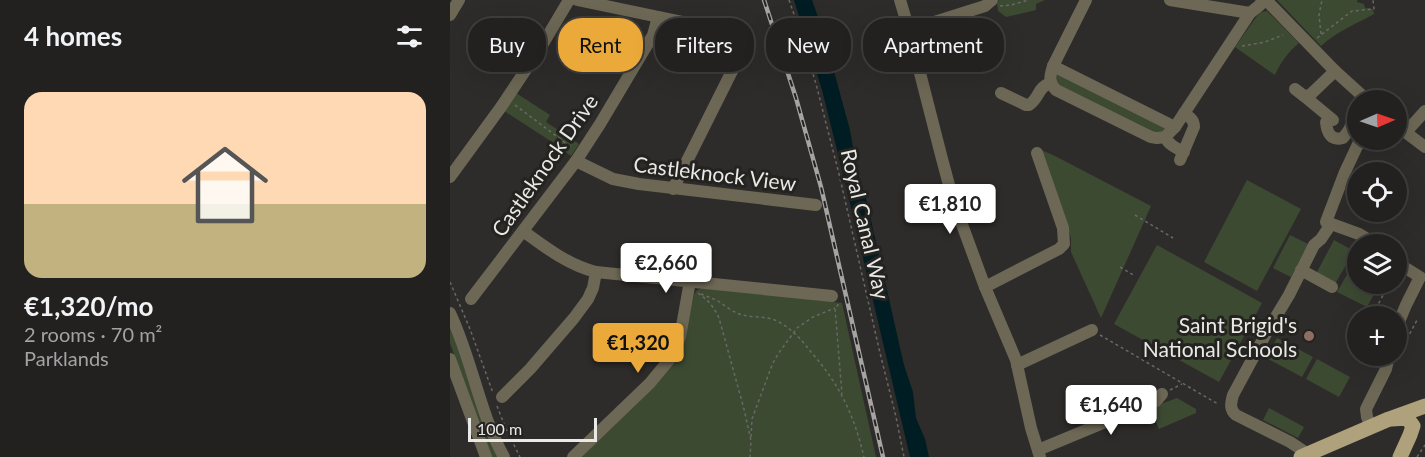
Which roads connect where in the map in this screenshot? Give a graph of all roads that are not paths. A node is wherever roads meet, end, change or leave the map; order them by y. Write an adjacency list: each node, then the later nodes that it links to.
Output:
1 (459, 0): 10 (street)
2 (568, 0): 31 (street)
3 (577, 0): 11 (street)
4 (900, 0): 12 (street)
5 (1086, 0): 14 (street)
6 (1170, 0): 9 (street)
7 (1264, 0): 9 (street); 15 (street)
8 (989, 3): 13 (street)
9 (1250, 13): 21 (street)
10 (450, 15)
11 (658, 17): 30 (street, Castleknock Drive); 32 (street)
12 (905, 18)
13 (945, 18)
14 (1053, 66): 17 (street); 23 (street)
15 (1335, 71): 18 (street); 24 (street)
16 (920, 72): 42 (street)
17 (1050, 82): 19 (street); 26 (street)
18 (1354, 90)
19 (1001, 93)
20 (1425, 111): 22 (street)
21 (1184, 113): 23 (street); 26 (street)
22 (1407, 124)
23 (1175, 127): 26 (street)
24 (1347, 133)
25 (1407, 133): 27 (street)
26 (1165, 137)
27 (1425, 147)
28 (1355, 150): 34 (street)
29 (1037, 153): 42 (street)
30 (578, 157): 32 (street, Castleknock View); 35 (street, Castleknock Drive)
31 (450, 177)
32 (673, 189): 33 (street, Castleknock View)
33 (816, 206)
34 (1331, 224): 36 (street); 38 (street)
35 (522, 231): 39 (street); 43 (street, Castleknock Drive)
36 (1359, 234)
37 (1407, 269): 45 (street)
38 (1301, 270): 41 (street); 58 (street)
39 (596, 272): 40 (street); 52 (street)
40 (690, 281): 44 (street); 61 (street)
41 (1332, 286)
42 (985, 287): 49 (street)
43 (471, 299)
44 (834, 302)
45 (1406, 306)
46 (450, 312): 60 (street)
47 (1092, 330): 49 (street)
48 (450, 359): 59 (street)
49 (1017, 365): 57 (street)
50 (1387, 366): 56 (street)
51 (1162, 394): 57 (street)
52 (502, 397)
53 (1425, 406): 54 (main road)
54 (1389, 419): 56 (main road); 62 (main road)
55 (1425, 426): 63 (main road)
56 (1371, 427): 58 (main road)
57 (1039, 454)
58 (1306, 456)
59 (486, 457)
60 (504, 457)
61 (573, 457)
62 (1400, 457)
63 (1408, 457)

